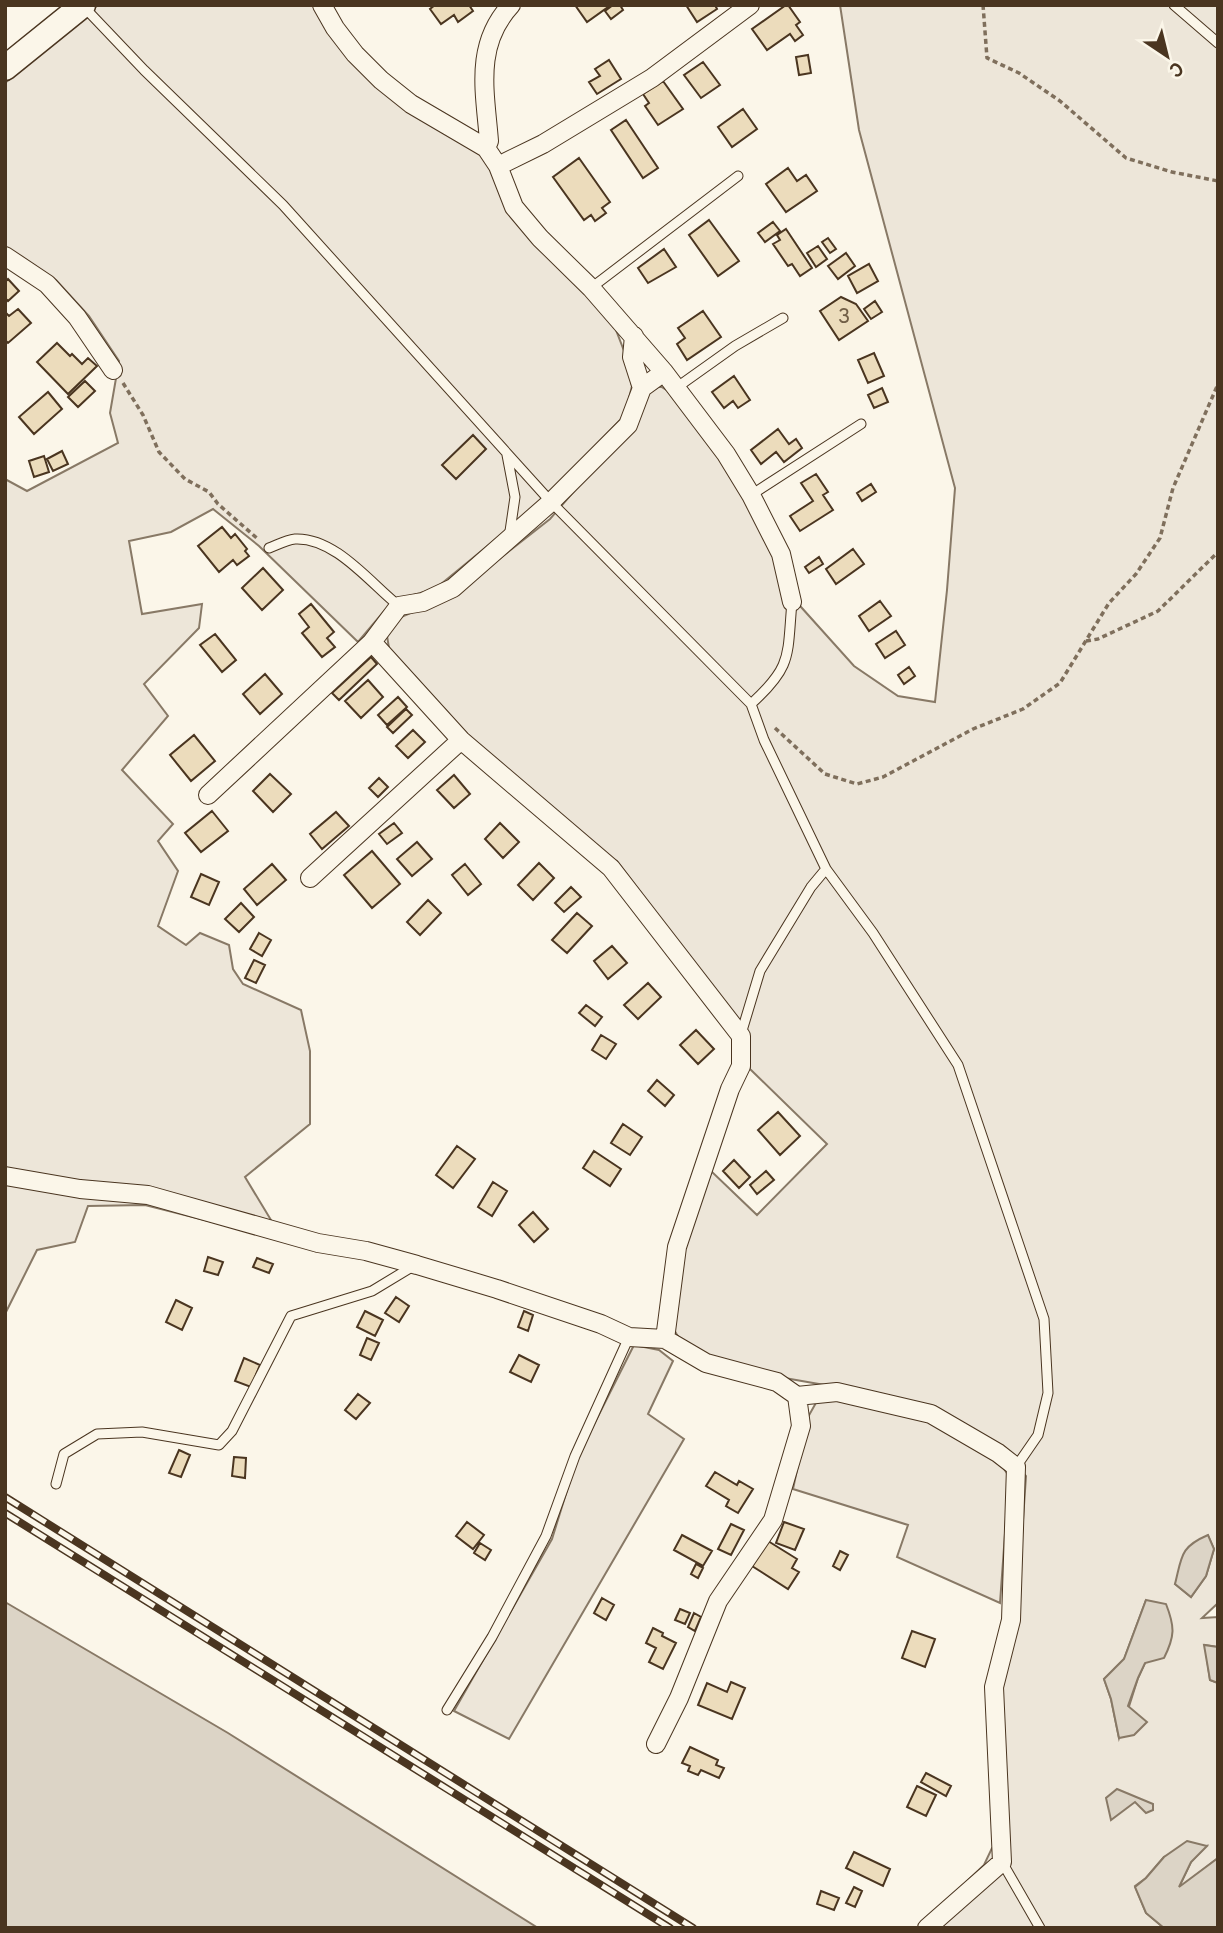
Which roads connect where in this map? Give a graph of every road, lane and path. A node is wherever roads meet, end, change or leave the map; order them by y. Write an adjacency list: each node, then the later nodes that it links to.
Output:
1 (83, 5): 8 (street); 23 (lane)
2 (322, 5): 9 (street)
3 (511, 5): 9 (street)
4 (750, 5): 10 (street)
5 (983, 5): 12 (path)
6 (1174, 5): 7 (lane)
7 (1218, 43)
8 (5, 68)
9 (485, 148): 10 (street)
10 (498, 166): 14 (street)
11 (738, 176): 14 (lane)
12 (1218, 181)
13 (5, 256): 17 (street)
14 (591, 288): 16 (street)
15 (783, 318): 21 (lane)
16 (634, 336): 18 (street); 20 (street)
17 (113, 370): 27 (path)
18 (664, 372): 20 (street); 21 (street)
19 (1218, 384): 31 (path)
20 (642, 388): 25 (street)
21 (676, 388): 24 (street)
22 (861, 424): 24 (lane)
23 (507, 453): 25 (lane); 26 (lane)
24 (751, 495): 29 (street)
25 (551, 502): 26 (street); 33 (lane)
26 (509, 539): 30 (street)
27 (269, 548): 30 (lane)
28 (1218, 552): 31 (path)
29 (792, 603): 33 (lane)
30 (399, 606): 32 (street)
31 (1085, 641): 33 (path)
32 (372, 642): 34 (street); 35 (street)
33 (751, 704): 36 (lane)
34 (461, 740): 37 (street); 38 (street)
35 (208, 795)
36 (826, 869): 38 (lane); 44 (lane)
37 (310, 878)
38 (741, 1036): 42 (street)
39 (5, 1176): 40 (street)
40 (417, 1265): 41 (street); 45 (lane)
41 (629, 1338): 42 (street); 46 (lane)
42 (665, 1339): 43 (street)
43 (797, 1396): 44 (street); 47 (street)
44 (1016, 1467): 48 (street)
45 (56, 1484)
46 (447, 1710)
47 (656, 1744)
48 (1002, 1862): 49 (street); 50 (lane)
49 (927, 1928)
50 (1040, 1928)

